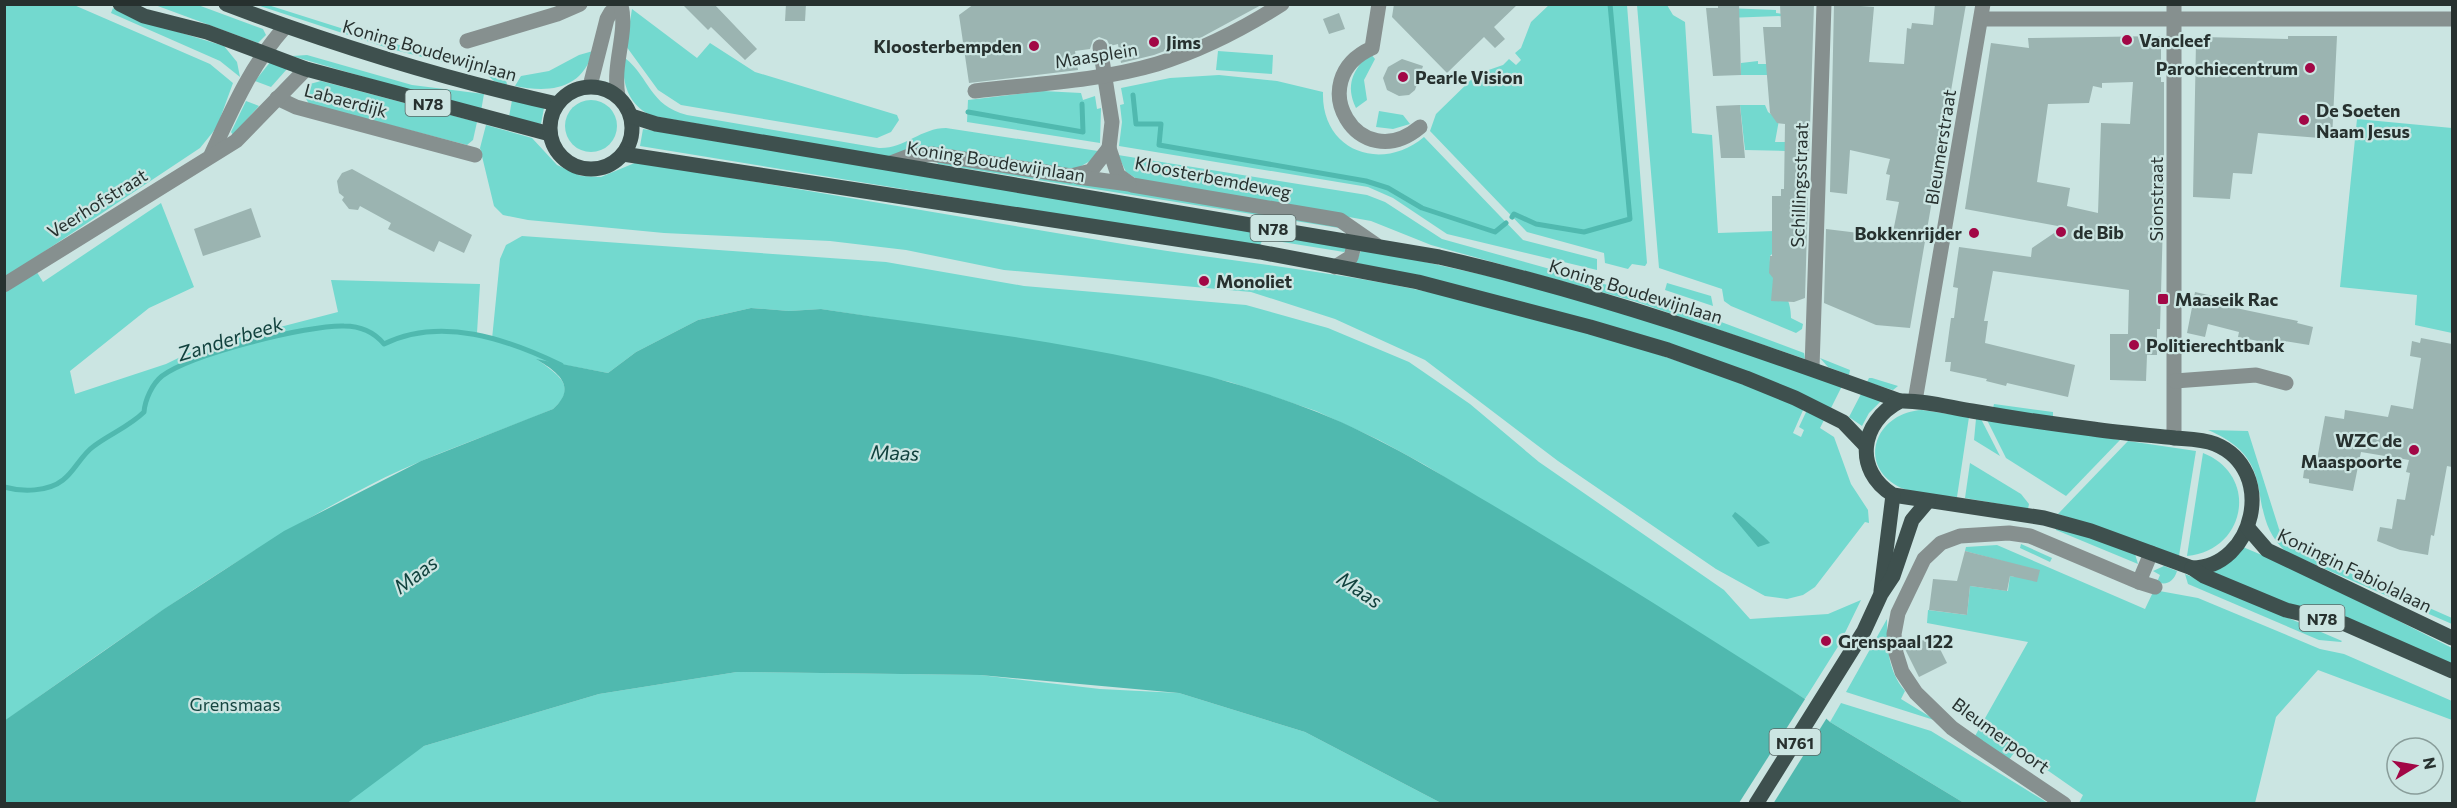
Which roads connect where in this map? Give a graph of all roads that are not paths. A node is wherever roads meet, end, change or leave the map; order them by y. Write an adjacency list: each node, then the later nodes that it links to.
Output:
1 (120, 4): 15 (main road, N78)
2 (226, 4): 12 (main road, Koning Boudewijnlaan / N78)
3 (580, 4): 13 (street)
4 (1282, 4): 17 (street, Maasplein)
5 (1379, 4): 24 (street)
6 (1824, 4): 38 (street, Schillingsstraat)
7 (621, 5): 18 (street); 20 (street)
8 (2175, 11): 9 (street); 10 (street); 39 (street, Sionstraat)
9 (1982, 12): 41 (street, Bleumerstraat)
10 (2324, 12): 11 (street)
11 (2452, 19)
12 (285, 27): 15 (street); 22 (main road, Koning Boudewijnlaan / N78)
13 (467, 41)
14 (1100, 47): 17 (street)
15 (262, 53): 16 (main road, N78); 28 (street)
16 (306, 69): 21 (street, Veerhofstraat); 25 (main road, N78)
17 (1104, 75): 19 (street, Maasplein); 26 (street)
18 (590, 86): 20 (main road); 22 (main road)
19 (975, 91)
20 (618, 96): 23 (main road)
21 (277, 98): 28 (street, Veerhofstraat); 29 (street, Labaerdijk)
22 (557, 104): 25 (main road)
23 (631, 116): 27 (main road); 30 (main road, Koning Boudewijnlaan / N78)
24 (1420, 127)
25 (550, 134): 27 (main road)
26 (1109, 148): 31 (street); 32 (street, Kloosterbemdeweg)
27 (623, 154): 36 (main road, N78)
28 (211, 155): 37 (street, Veerhofstraat)
29 (475, 155)
30 (891, 163): 31 (street); 34 (main road, Koning Boudewijnlaan / N78)
31 (1071, 176): 32 (street)
32 (1132, 185): 33 (street, Kloosterbemdeweg)
33 (1351, 225): 34 (street); 35 (street, Kloosterbemdeweg)
34 (1355, 242): 35 (main road, Koning Boudewijnlaan / N78); 36 (street)
35 (1376, 245): 38 (main road, Koning Boudewijnlaan / N78)
36 (1335, 267): 43 (main road, N78)
37 (4, 285)
38 (1812, 368): 41 (main road, Koning Boudewijnlaan / N78)
39 (2175, 381): 40 (street); 42 (street, Sionstraat)
40 (2286, 383)
41 (1911, 396): 42 (main road, N78); 43 (main road)
42 (2174, 438): 46 (main road, N78)
43 (1866, 446): 44 (main road, N78)
44 (1893, 495): 45 (main road, N78); 51 (main road, N761)
45 (1928, 501): 47 (main road, N78); 51 (main road, N761)
46 (2248, 528): 48 (main road); 52 (main road, Koningin Fabiolalaan / N78)
47 (2151, 552): 48 (main road, N78); 49 (street)
48 (2192, 568): 53 (main road, N78)
49 (2139, 582): 50 (street, Bleumerpoort); 55 (street, Bleumerpoort)
50 (2155, 587)
51 (1881, 594): 54 (main road, N761)
52 (2452, 638)
53 (2452, 671)
54 (1756, 804)
55 (2064, 804)

